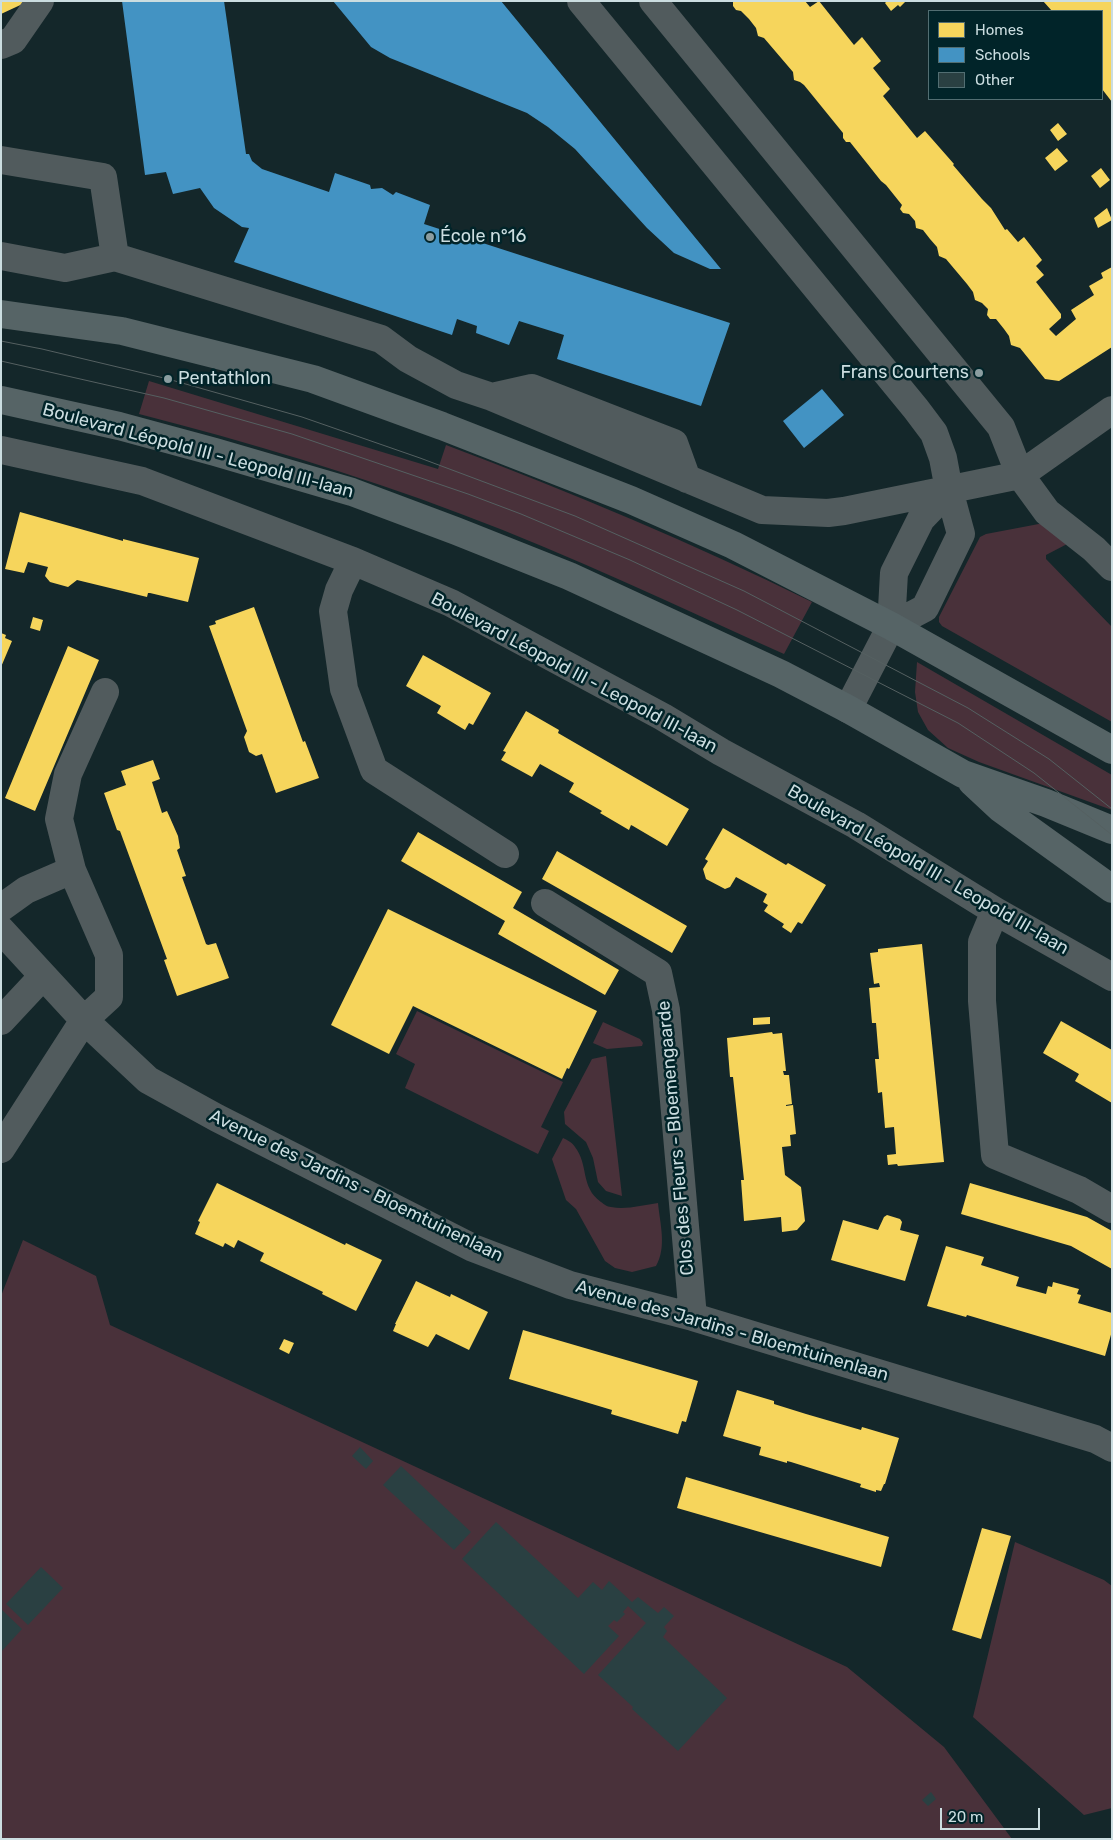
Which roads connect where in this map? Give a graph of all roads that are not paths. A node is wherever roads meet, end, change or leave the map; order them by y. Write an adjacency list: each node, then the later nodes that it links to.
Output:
1 (40, 1): 4 (street)
2 (581, 1): 13 (street)
3 (654, 1): 12 (street)
4 (1, 45)
5 (1, 160): 7 (street)
6 (1, 256): 7 (street)
7 (115, 257): 13 (street)
8 (1, 314): 16 (main road)
9 (1, 400): 18 (main road, Boulevard Léopold III - Leopold III-laan)
10 (1112, 410): 12 (street)
11 (1, 450): 14 (street, Boulevard Léopold III - Leopold III-laan)
12 (1020, 475): 13 (street); 15 (street)
13 (949, 490): 16 (street); 16 (street)
14 (353, 561): 22 (street); 27 (street, Boulevard Léopold III - Leopold III-laan)
15 (1112, 567)
16 (892, 626): 18 (street); 19 (main road)
17 (104, 692): 23 (street)
18 (848, 709): 20 (main road, Boulevard Léopold III - Leopold III-laan)
19 (1112, 750)
20 (964, 774): 21 (main road, Boulevard Léopold III - Leopold III-laan); 24 (main road, Boulevard Léopold III - Leopold III-laan)
21 (1112, 830)
22 (505, 854)
23 (72, 870): 26 (street); 32 (street)
24 (1112, 889)
25 (545, 903): 35 (street, Clos des Fleurs - Bloemengaarde)
26 (1, 908)
27 (995, 911): 30 (street, Boulevard Léopold III - Leopold III-laan); 34 (street)
28 (1, 930): 29 (street, Avenue des Jardins - Bloemtuinenlaan)
29 (43, 976): 31 (street); 32 (street, Avenue des Jardins - Bloemtuinenlaan)
30 (1112, 977)
31 (1, 1020)
32 (84, 1020): 33 (street); 35 (street, Avenue des Jardins - Bloemtuinenlaan)
33 (1, 1150)
34 (1112, 1209)
35 (693, 1318): 36 (street, Avenue des Jardins - Bloemtuinenlaan)
36 (1112, 1448)

